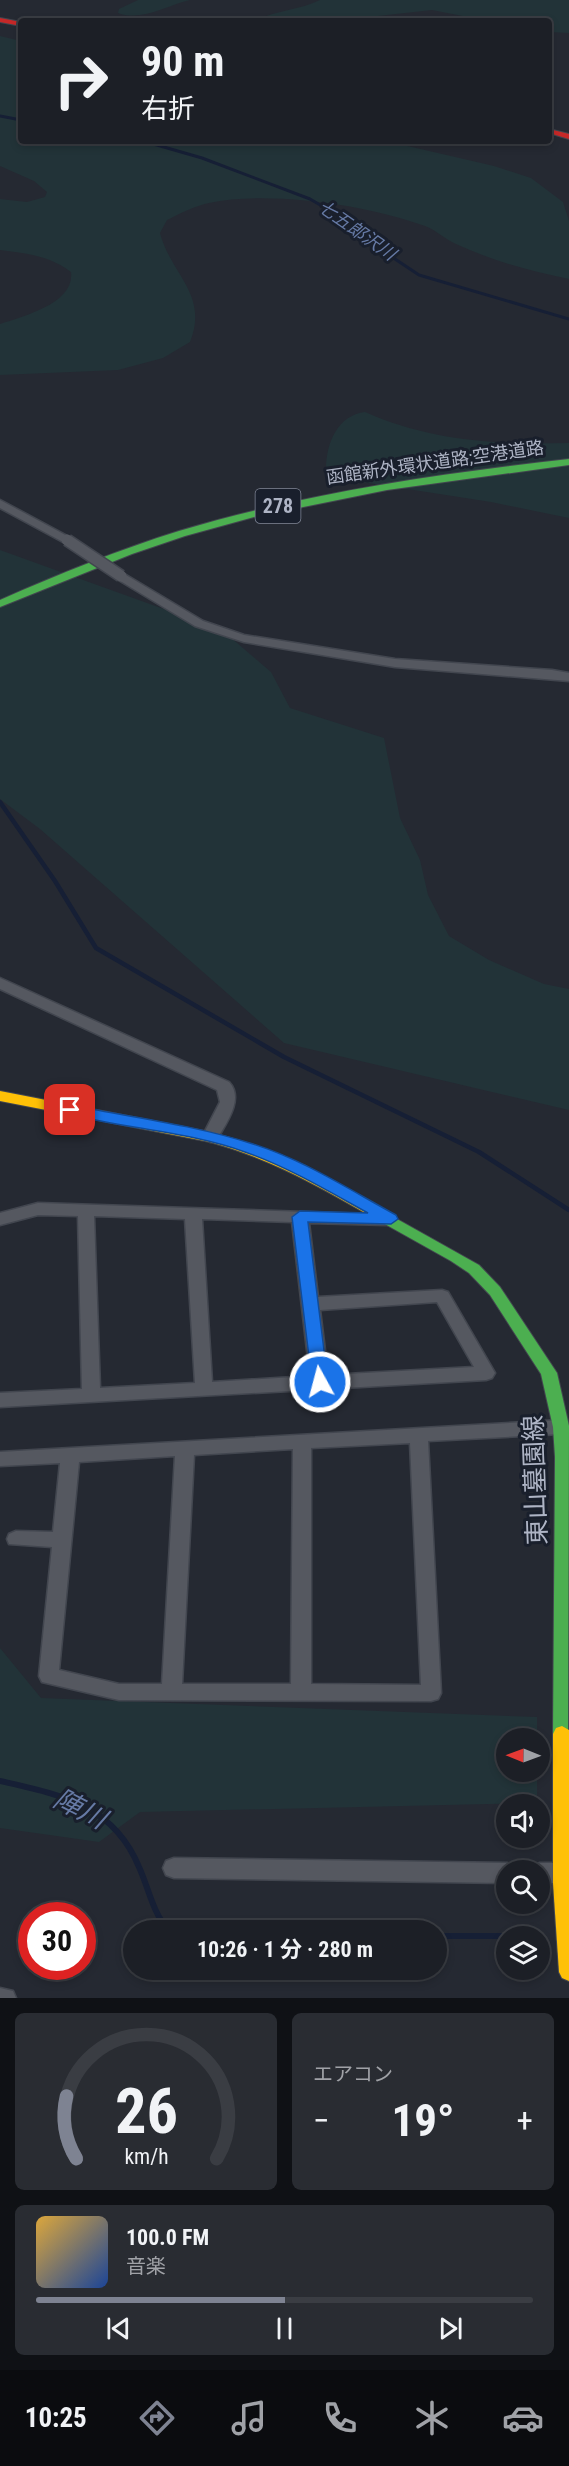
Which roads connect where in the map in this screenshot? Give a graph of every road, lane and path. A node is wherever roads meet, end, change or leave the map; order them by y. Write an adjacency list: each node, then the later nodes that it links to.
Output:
1 (0, 20): 2 (main road)
2 (18, 23)
3 (552, 132): 4 (main road)
4 (569, 137)
5 (569, 451): 7 (main road, 函館新外環状道路;空港道路)
6 (569, 462): 11 (main road, 函館新外環状道路;空港道路 / 278)
7 (387, 472)
8 (0, 503): 12 (street, bridge)
9 (103, 544): 10 (main road)
10 (71, 556)
11 (0, 604)
12 (569, 677)
13 (0, 983): 15 (street)
14 (0, 1096): 15 (main road, 東山墓園線)
15 (210, 1137): 20 (main road, 東山墓園線)
16 (86, 1210): 17 (street); 19 (street); 24 (street)
17 (193, 1214): 18 (street); 23 (street)
18 (300, 1217): 20 (street); 21 (street)
19 (0, 1219)
20 (391, 1219): 26 (main road, 東山墓園線)
21 (310, 1304): 22 (street); 22 (street)
22 (320, 1382): 23 (street)
23 (204, 1388): 24 (street)
24 (91, 1395): 25 (street)
25 (0, 1400)
26 (561, 1427): 27 (street); 31 (main road, 東山墓園線)
27 (419, 1435): 28 (street); 36 (street)
28 (302, 1441): 29 (street); 36 (street)
29 (185, 1448): 30 (street); 35 (street)
30 (70, 1455): 32 (street); 34 (street)
31 (566, 1456): 40 (main road, 東山墓園線)
32 (0, 1459)
33 (16, 1539): 34 (street)
34 (62, 1540): 35 (street)
35 (172, 1692): 36 (street)
36 (301, 1694)
37 (174, 1868): 38 (street)
38 (496, 1872)
39 (550, 1879): 40 (street)
40 (565, 1887): 41 (main road, 東山墓園線)
41 (569, 1972)
42 (0, 1998): 43 (street)
43 (5, 1998)

